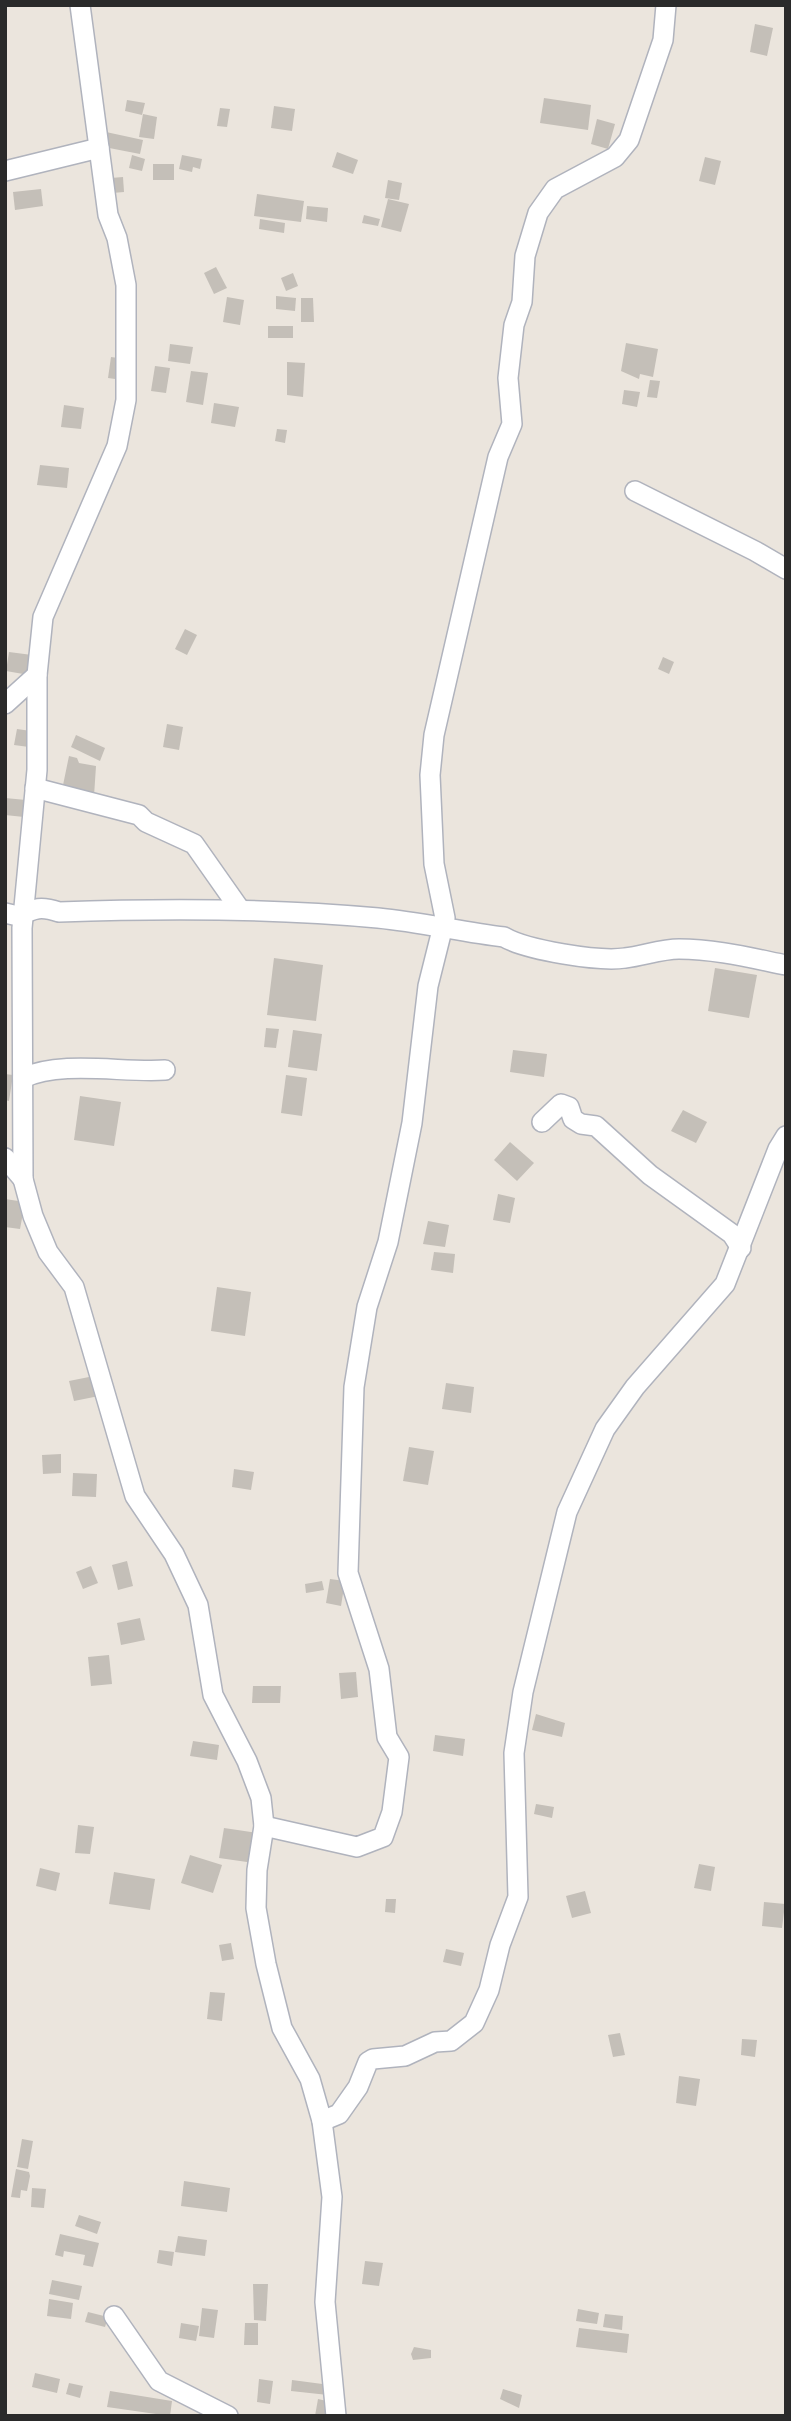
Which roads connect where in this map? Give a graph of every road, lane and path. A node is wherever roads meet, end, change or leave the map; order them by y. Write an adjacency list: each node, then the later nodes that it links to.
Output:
1 (79, 5): 3 (street)
2 (666, 5): 12 (street)
3 (99, 148): 4 (street); 7 (street)
4 (5, 171)
5 (635, 491): 6 (street)
6 (786, 569)
7 (37, 675): 8 (street); 9 (street)
8 (5, 704)
9 (35, 788): 10 (street); 11 (street)
10 (239, 908): 11 (street); 12 (street)
11 (14, 913): 15 (street)
12 (444, 929): 13 (street); 21 (street)
13 (786, 965)
14 (165, 1070): 15 (street)
15 (23, 1078): 19 (street)
16 (542, 1122): 20 (street)
17 (786, 1136): 20 (street)
18 (5, 1158): 19 (street)
19 (23, 1180): 21 (street)
20 (741, 1248): 22 (street)
21 (264, 1826): 22 (street)
22 (322, 2121): 25 (street)
23 (114, 2316): 24 (street)
24 (228, 2416)
25 (336, 2416)

